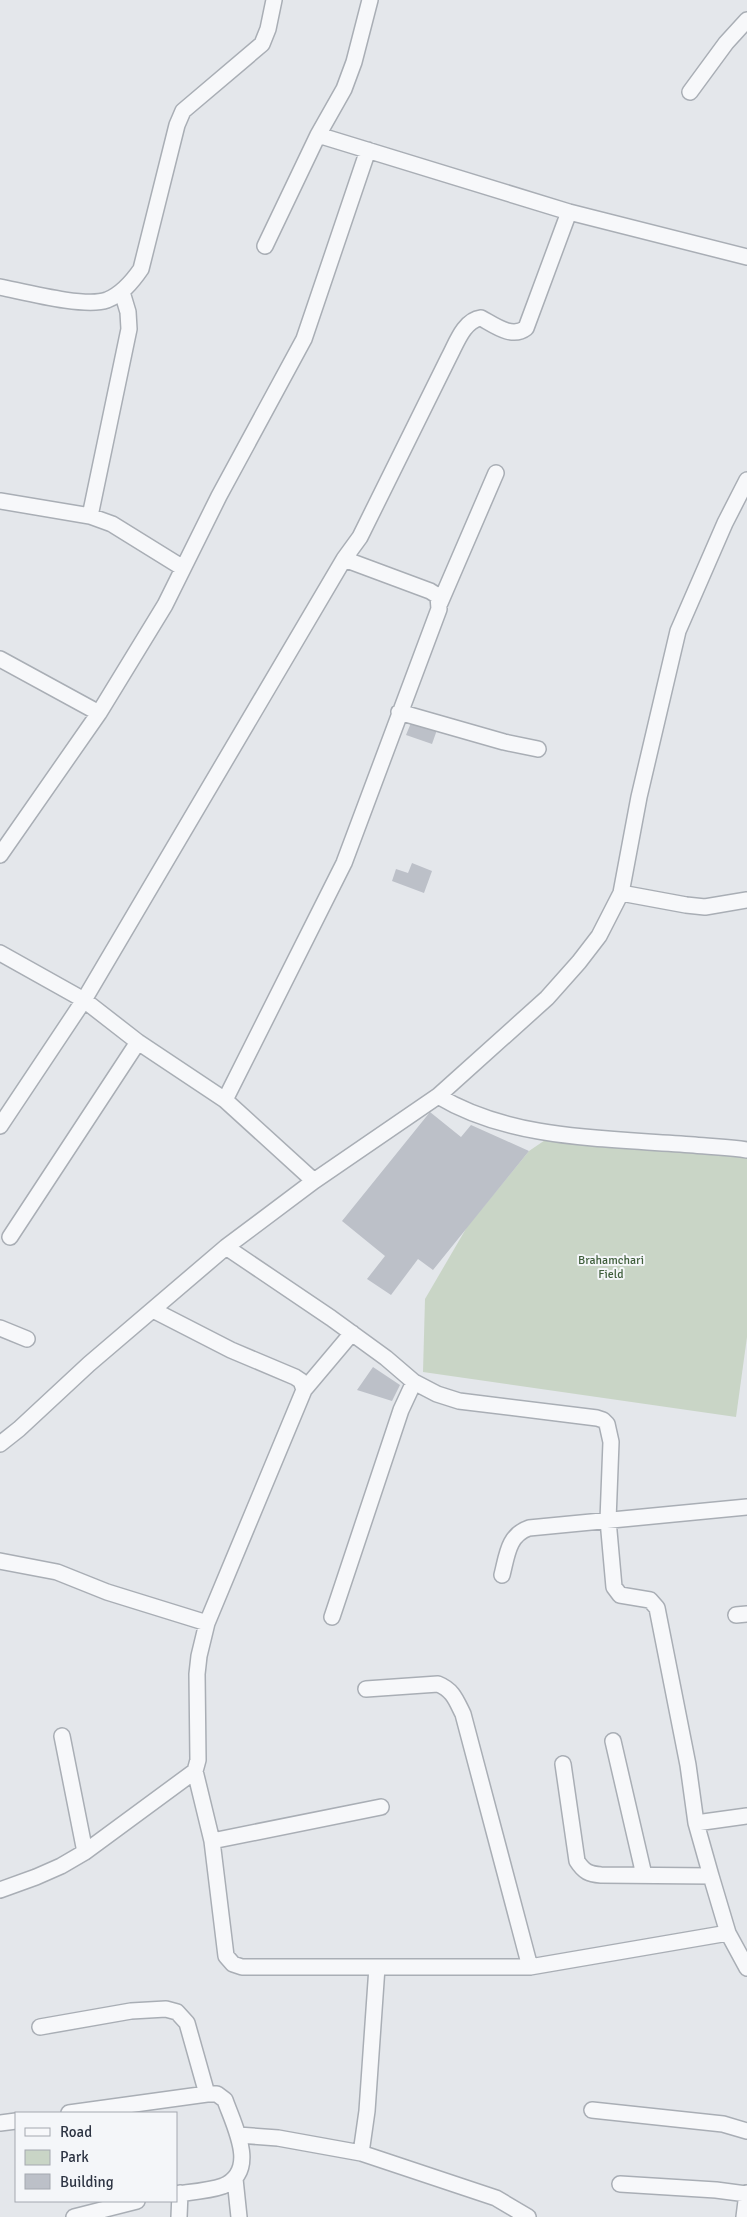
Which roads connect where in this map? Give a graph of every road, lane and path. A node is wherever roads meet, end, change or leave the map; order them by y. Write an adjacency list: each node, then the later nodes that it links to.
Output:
1 (274, 0): 11 (street)
2 (370, 0): 5 (street)
3 (747, 20): 4 (street)
4 (690, 92)
5 (318, 135): 6 (street); 8 (street)
6 (368, 150): 7 (street); 17 (street)
7 (569, 212): 9 (street); 16 (street)
8 (265, 246)
9 (747, 257)
10 (0, 288): 11 (street)
11 (122, 292): 15 (street)
12 (496, 473): 18 (street)
13 (747, 480): 24 (street)
14 (0, 501): 15 (street)
15 (90, 516): 17 (street)
16 (344, 559): 18 (street); 27 (street)
17 (183, 568): 21 (street)
18 (440, 603): 20 (street)
19 (0, 660): 21 (street)
20 (399, 712): 22 (street); 30 (street)
21 (99, 713): 23 (street)
22 (538, 749)
23 (0, 855)
24 (621, 893): 25 (street); 29 (street)
25 (747, 900)
26 (0, 953): 27 (street)
27 (84, 1000): 28 (street); 31 (street)
28 (138, 1042): 30 (street); 34 (street)
29 (438, 1096): 32 (street); 33 (street)
30 (225, 1100): 33 (street)
31 (0, 1126)
32 (747, 1150)
33 (314, 1180): 35 (street)
34 (10, 1237)
35 (226, 1247): 36 (street); 38 (street)
36 (153, 1310): 41 (street); 42 (street)
37 (0, 1328): 39 (street)
38 (352, 1333): 40 (street); 41 (street)
39 (27, 1340)
40 (414, 1382): 44 (street); 47 (street)
41 (304, 1390): 48 (street)
42 (0, 1444)
43 (747, 1507): 44 (street)
44 (608, 1520): 46 (street); 56 (street)
45 (0, 1561): 48 (street)
46 (502, 1576)
47 (332, 1617)
48 (208, 1623): 53 (street)
49 (366, 1689): 64 (street)
50 (62, 1736): 58 (street)
51 (613, 1741): 59 (street)
52 (563, 1764): 59 (street)
53 (195, 1771): 57 (street); 58 (street)
54 (381, 1807): 57 (street)
55 (747, 1816): 56 (street)
56 (696, 1823): 60 (street)
57 (212, 1841): 63 (street)
58 (85, 1852): 61 (street)
59 (644, 1875): 60 (street)
60 (711, 1876): 62 (street)
61 (0, 1890)
62 (728, 1933): 64 (street); 65 (street)
63 (377, 1967): 64 (street); 74 (street)
64 (530, 1967)
65 (747, 1968)
66 (40, 2027): 67 (street)
67 (207, 2094): 69 (street); 73 (street)
68 (592, 2110): 72 (street)
69 (76, 2112)
70 (15, 2121): 71 (street)
71 (0, 2123)
72 (747, 2131)
73 (238, 2135): 74 (street); 75 (street)
74 (361, 2154): 83 (street)
75 (235, 2179): 78 (street); 82 (street)
76 (620, 2184): 77 (street)
77 (747, 2193): 84 (street)
78 (178, 2194): 81 (street)
79 (133, 2202): 80 (street)
80 (74, 2217)
81 (179, 2217)
82 (239, 2217)
83 (528, 2217)
84 (744, 2217)

